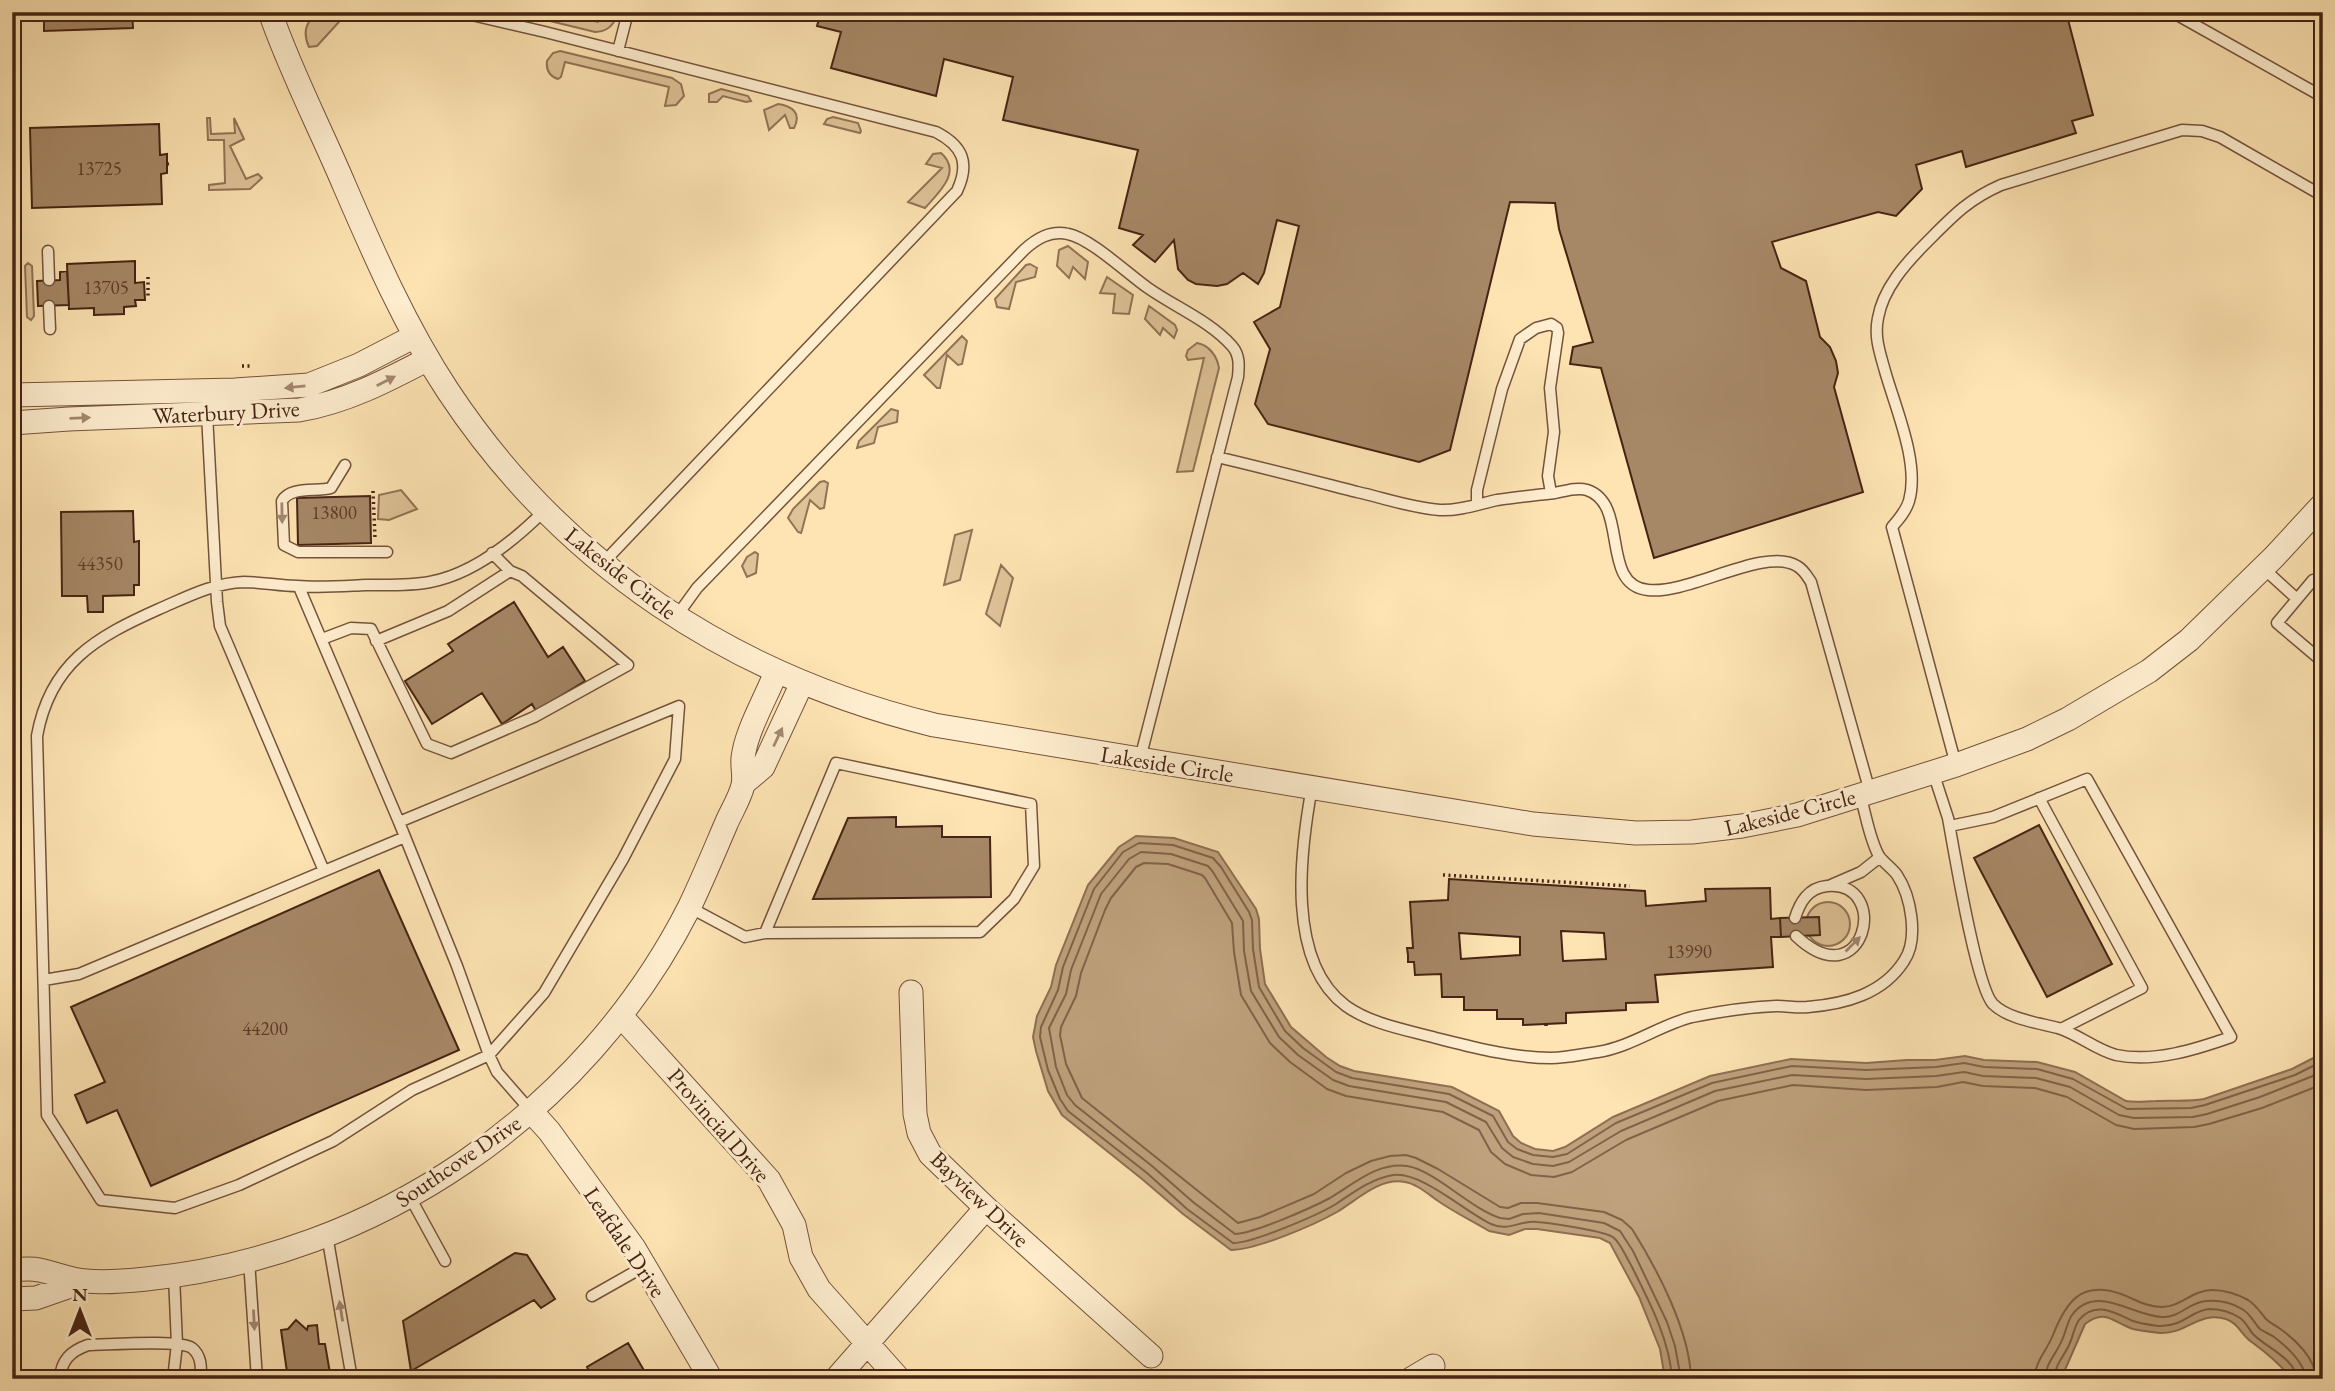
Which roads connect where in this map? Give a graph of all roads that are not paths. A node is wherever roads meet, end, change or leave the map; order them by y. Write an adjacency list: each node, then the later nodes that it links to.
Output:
1 (271, 12): 12 (street, Lakeside Circle)
2 (458, 12): 5 (lane)
3 (628, 12): 5 (lane)
4 (2172, 12): 6 (lane)
5 (618, 51): 25 (lane)
6 (2323, 97)
7 (2323, 196): 39 (lane)
8 (48, 251): 9 (lane)
9 (48, 280)
10 (50, 306): 11 (lane)
11 (50, 329)
12 (415, 336): 13 (street, Lakeside Circle); 14 (street, Waterbury Drive, one-way to 14)
13 (428, 359): 15 (street, Waterbury Drive, one-way to 13); 22 (street, Lakeside Circle)
14 (12, 395)
15 (207, 414): 16 (street, Waterbury Drive, one-way to 15); 28 (lane)
16 (12, 424)
17 (1217, 457): 20 (lane); 32 (lane); 38 (lane)
18 (345, 465): 23 (lane, one-way to 23)
19 (1551, 493): 20 (lane); 20 (lane); 43 (lane)
20 (1477, 504)
21 (2323, 504): 26 (street, Lakeside Circle)
22 (545, 510): 24 (lane); 25 (street, Lakeside Circle)
23 (387, 552)
24 (492, 553): 27 (lane); 29 (lane)
25 (603, 563): 32 (street, Lakeside Circle)
26 (2263, 568): 31 (lane); 39 (street, Lakeside Circle)
27 (510, 572): 34 (lane); 34 (lane)
28 (216, 586): 29 (lane); 49 (lane); 57 (lane)
29 (299, 587): 33 (lane)
30 (2323, 588): 31 (lane)
31 (2297, 598): 35 (lane)
32 (676, 617): 36 (street, Lakeside Circle)
33 (322, 639): 34 (lane); 45 (lane)
34 (376, 641)
35 (2323, 662)
36 (776, 672): 37 (street, Lakeside Circle); 41 (street, Southcove Drive)
37 (802, 683): 38 (street, Lakeside Circle); 41 (street, Southcove Drive, one-way to 37)
38 (1140, 760): 42 (street, Lakeside Circle)
39 (1956, 765): 40 (street, Lakeside Circle)
40 (1933, 772): 43 (street, Lakeside Circle); 46 (lane)
41 (744, 783): 53 (street, Southcove Drive)
42 (1312, 788): 43 (street, Lakeside Circle); 48 (lane)
43 (1865, 793): 48 (lane)
44 (2039, 798): 46 (lane); 60 (lane); 60 (lane)
45 (399, 822): 47 (lane); 61 (lane)
46 (1950, 826): 60 (lane)
47 (405, 837): 49 (lane); 61 (lane)
48 (1880, 857): 50 (lane)
49 (324, 871): 57 (lane)
50 (1861, 872): 51 (lane); 52 (lane)
51 (1829, 885): 52 (lane); 54 (lane)
52 (1859, 901): 56 (lane, one-way to 52)
53 (689, 907): 55 (lane); 59 (street, Southcove Drive)
54 (1795, 918)
55 (765, 933): 55 (lane)
56 (1796, 936)
57 (44, 980): 61 (lane)
58 (911, 992): 64 (street, Bayview Drive)
59 (621, 1016): 62 (street, Southcove Drive); 75 (street, Provincial Drive)
60 (2061, 1029)
61 (489, 1055): 62 (lane)
62 (531, 1111): 63 (street, Southcove Drive); 68 (street, Leafdale Drive)
63 (410, 1197): 65 (street, Southcove Drive); 67 (lane)
64 (986, 1208): 75 (street); 76 (street, Bayview Drive)
65 (327, 1235): 66 (street, Southcove Drive); 82 (lane, one-way to 65)
66 (249, 1260): 70 (street, Southcove Drive); 81 (lane, one-way to 81)
67 (445, 1261)
68 (645, 1266): 72 (lane); 83 (street, Leafdale Drive)
69 (12, 1269): 71 (street, Southcove Drive)
70 (174, 1276): 71 (street, Southcove Drive); 74 (lane)
71 (85, 1282): 73 (street, Southcove Drive)
72 (592, 1296)
73 (12, 1299)
74 (177, 1343): 78 (lane); 79 (lane); 80 (lane)
75 (866, 1344): 84 (street); 85 (street, Provincial Drive)
76 (1151, 1356)
77 (1433, 1366): 86 (street)
78 (60, 1379)
79 (173, 1379)
80 (201, 1379)
81 (257, 1379)
82 (352, 1379)
83 (710, 1379)
84 (836, 1379)
85 (900, 1379)
86 (1411, 1379)

